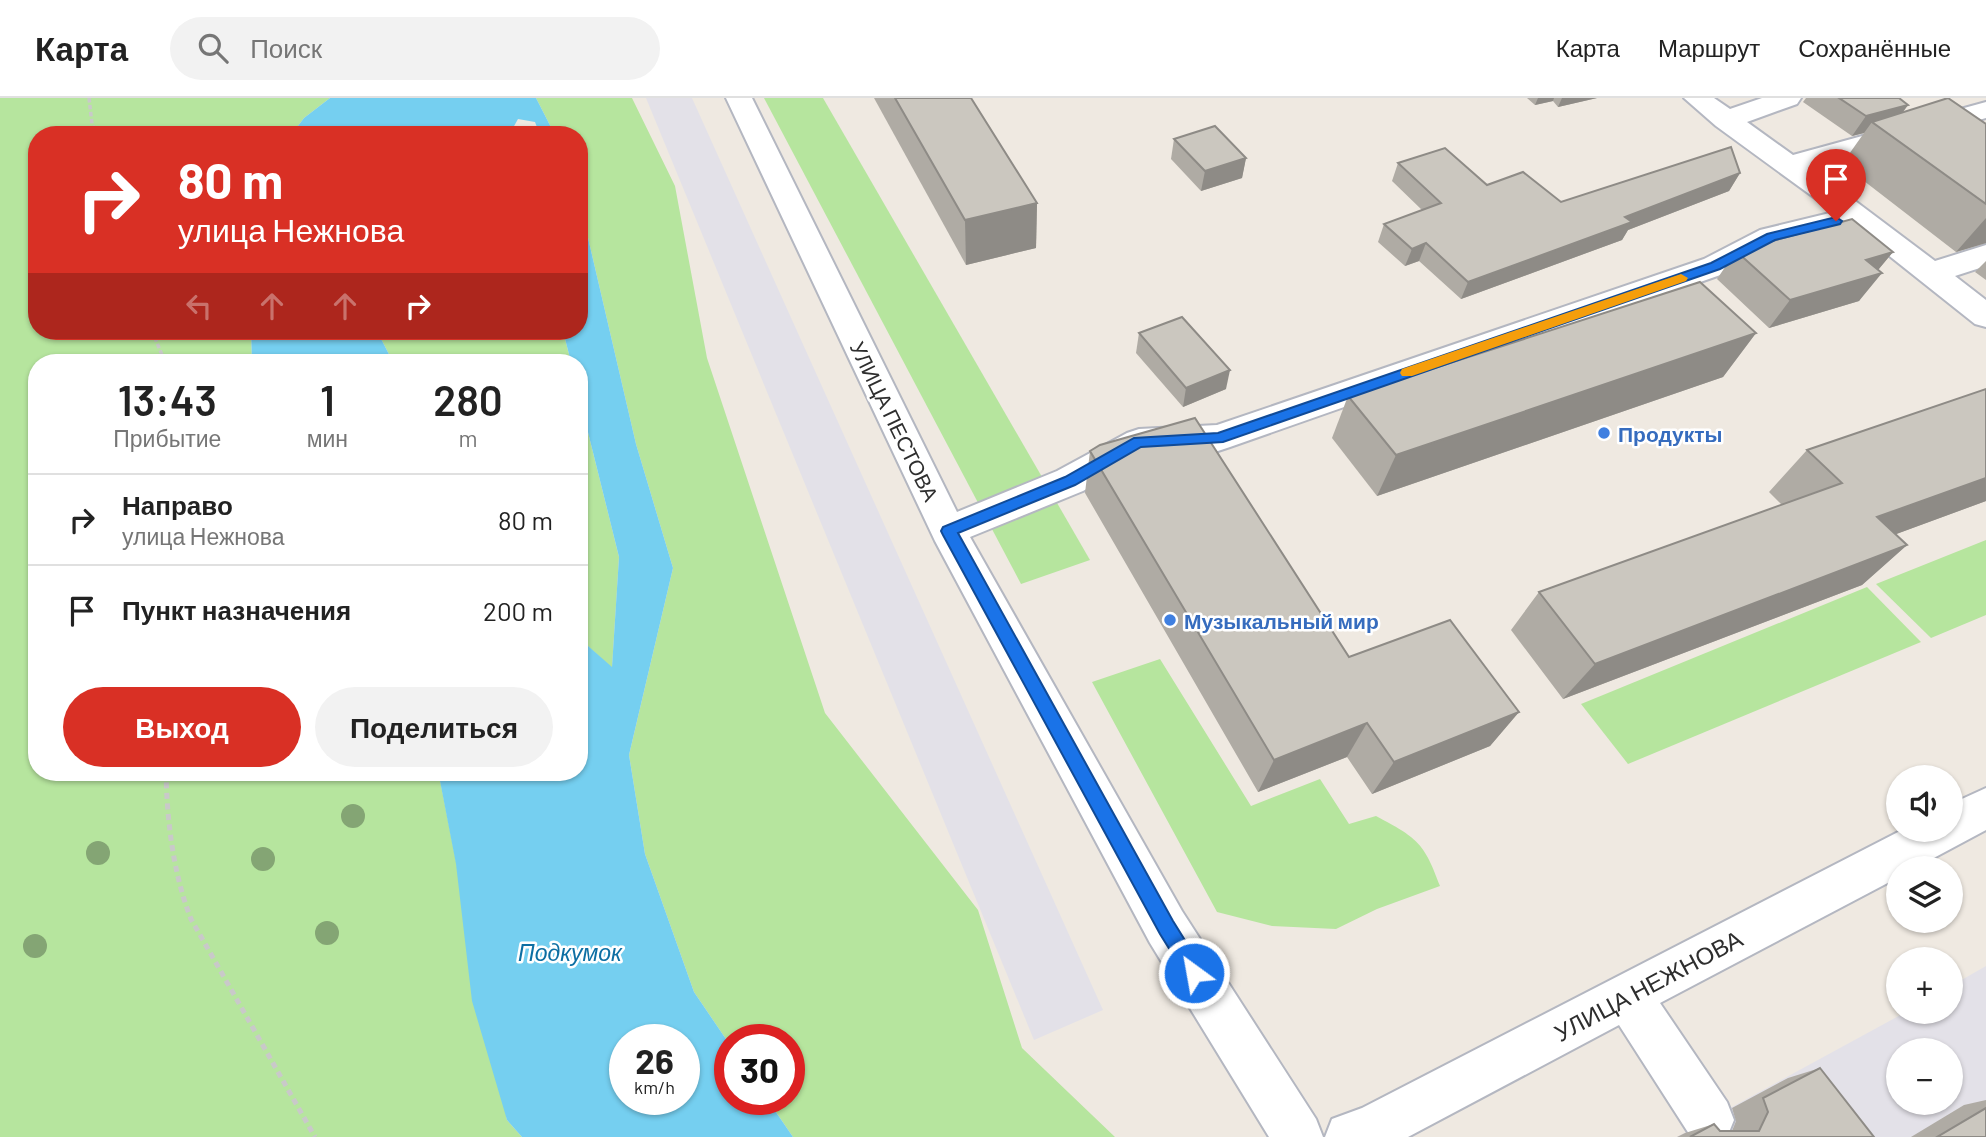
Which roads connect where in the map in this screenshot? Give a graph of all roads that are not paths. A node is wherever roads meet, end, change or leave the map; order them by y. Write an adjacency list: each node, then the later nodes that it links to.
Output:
1 (739, 98): 11 (street, УЛИЦА ПЕСТОВА)
2 (1697, 98): 5 (street)
3 (1788, 98): 5 (street)
4 (1986, 110): 6 (street)
5 (1726, 120): 6 (street)
6 (1787, 164): 7 (street)
7 (1858, 216): 9 (street); 11 (street)
8 (1986, 255): 9 (street)
9 (1931, 273): 10 (street)
10 (1986, 316)
11 (948, 531): 15 (street, УЛИЦА ПЕСТОВА)
12 (1967, 823): 13 (street, УЛИЦА НЕЖНОВА)
13 (1627, 996): 14 (street); 16 (street, УЛИЦА НЕЖНОВА)
14 (1709, 1120)
15 (1297, 1137)
16 (1350, 1137)

